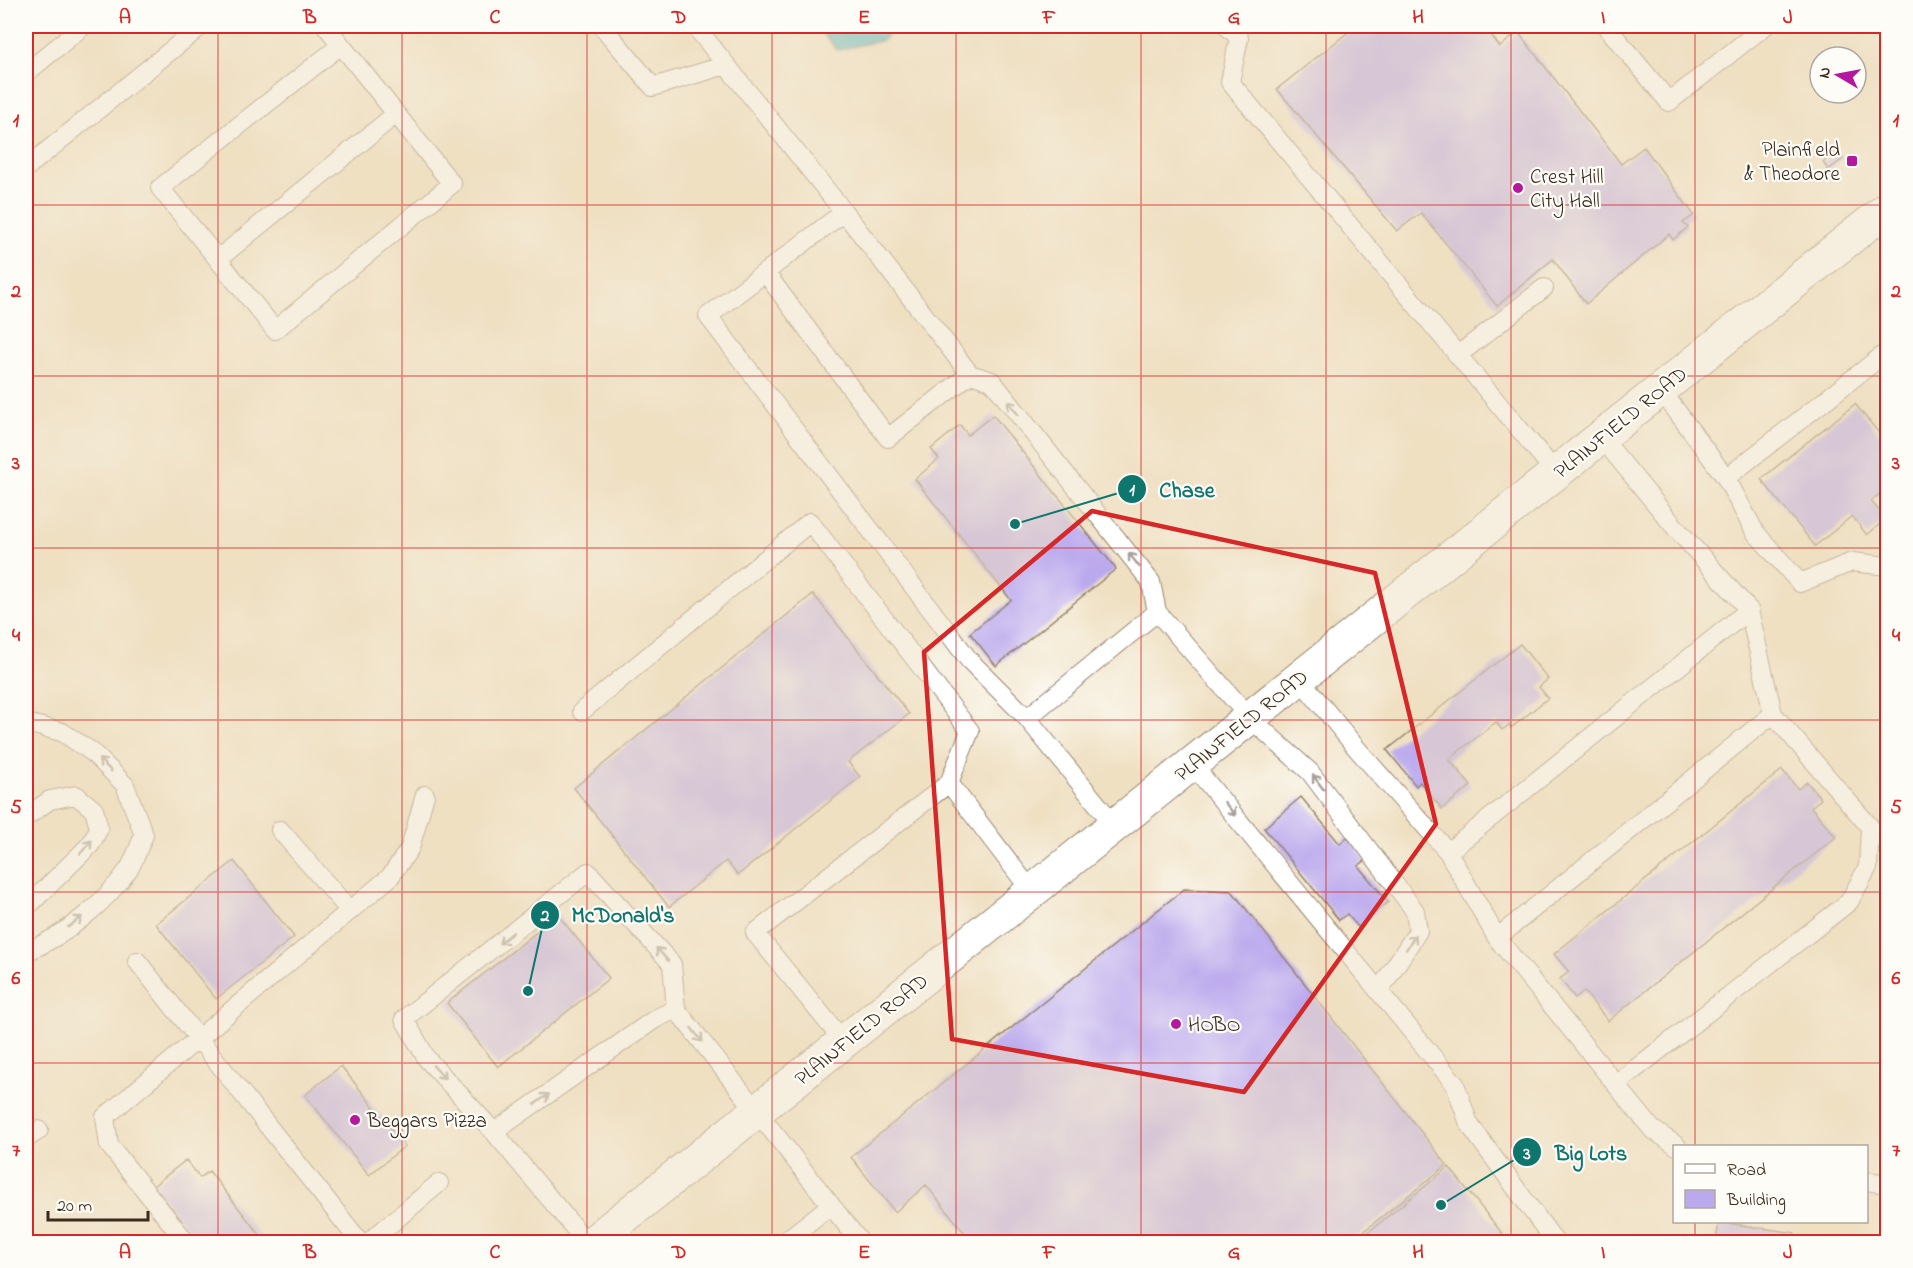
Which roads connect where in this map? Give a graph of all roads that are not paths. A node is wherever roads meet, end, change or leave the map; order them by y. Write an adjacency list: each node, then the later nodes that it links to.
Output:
1 (83, 26): 11 (lane)
2 (201, 26): 13 (lane)
3 (326, 26): 9 (lane)
4 (602, 26): 10 (lane)
5 (694, 26): 10 (lane)
6 (1227, 26): 20 (lane)
7 (1606, 26): 8 (lane)
8 (1765, 26)
9 (341, 45): 12 (lane); 16 (lane)
10 (726, 65): 15 (lane)
11 (26, 73)
12 (396, 114): 16 (lane); 16 (lane)
13 (26, 168)
14 (1887, 208): 22 (main road, PLAINFIELD ROAD)
15 (844, 212): 17 (lane); 21 (lane)
16 (218, 259)
17 (765, 272): 21 (lane); 32 (lane)
18 (1544, 288): 20 (lane)
19 (1887, 351): 25 (lane)
20 (1458, 356): 24 (lane)
21 (970, 374): 28 (lane, one-way to 21)
22 (1661, 390): 23 (main road, PLAINFIELD ROAD); 25 (lane)
23 (1601, 437): 24 (main road, PLAINFIELD ROAD); 27 (lane)
24 (1556, 473): 29 (main road, PLAINFIELD ROAD)
25 (1725, 478): 26 (lane)
26 (1887, 566)
27 (1749, 610): 31 (lane); 41 (lane)
28 (1157, 612): 32 (lane); 33 (lane)
29 (1299, 678): 33 (main road, PLAINFIELD ROAD); 41 (lane)
30 (582, 711): 36 (lane)
31 (1773, 714): 45 (lane); 52 (lane)
32 (1027, 718): 39 (lane)
33 (1250, 718): 35 (main road, PLAINFIELD ROAD); 48 (lane, one-way to 33)
34 (26, 723): 46 (lane, one-way to 34)
35 (1192, 764): 39 (main road, PLAINFIELD ROAD); 48 (lane, one-way to 48)
36 (949, 783): 42 (lane); 51 (lane)
37 (425, 795): 44 (lane)
38 (26, 817): 43 (lane, one-way to 38)
39 (1115, 826): 42 (main road, PLAINFIELD ROAD)
40 (280, 830): 44 (lane)
41 (1448, 852): 45 (lane)
42 (1032, 892): 51 (main road, PLAINFIELD ROAD)
43 (30, 904)
44 (350, 911): 50 (lane)
45 (1497, 938): 52 (lane)
46 (26, 952)
47 (137, 961): 50 (lane)
48 (1379, 991): 67 (lane)
49 (676, 1009): 53 (lane, one-way to 53); 54 (lane, one-way to 49); 54 (lane, one-way to 54)
50 (200, 1039): 60 (lane); 61 (lane)
51 (844, 1042): 53 (main road, PLAINFIELD ROAD)
52 (1616, 1084): 55 (lane)
53 (758, 1111): 59 (lane); 64 (main road, PLAINFIELD ROAD)
54 (494, 1132): 63 (lane)
55 (1676, 1145)
56 (1868, 1181): 58 (lane)
57 (439, 1183): 62 (lane)
58 (1887, 1185)
59 (831, 1205): 65 (lane); 66 (lane)
60 (186, 1242)
61 (360, 1242)
62 (369, 1242)
63 (586, 1242)
64 (593, 1242)
65 (784, 1242)
66 (860, 1242)
67 (1555, 1242)

